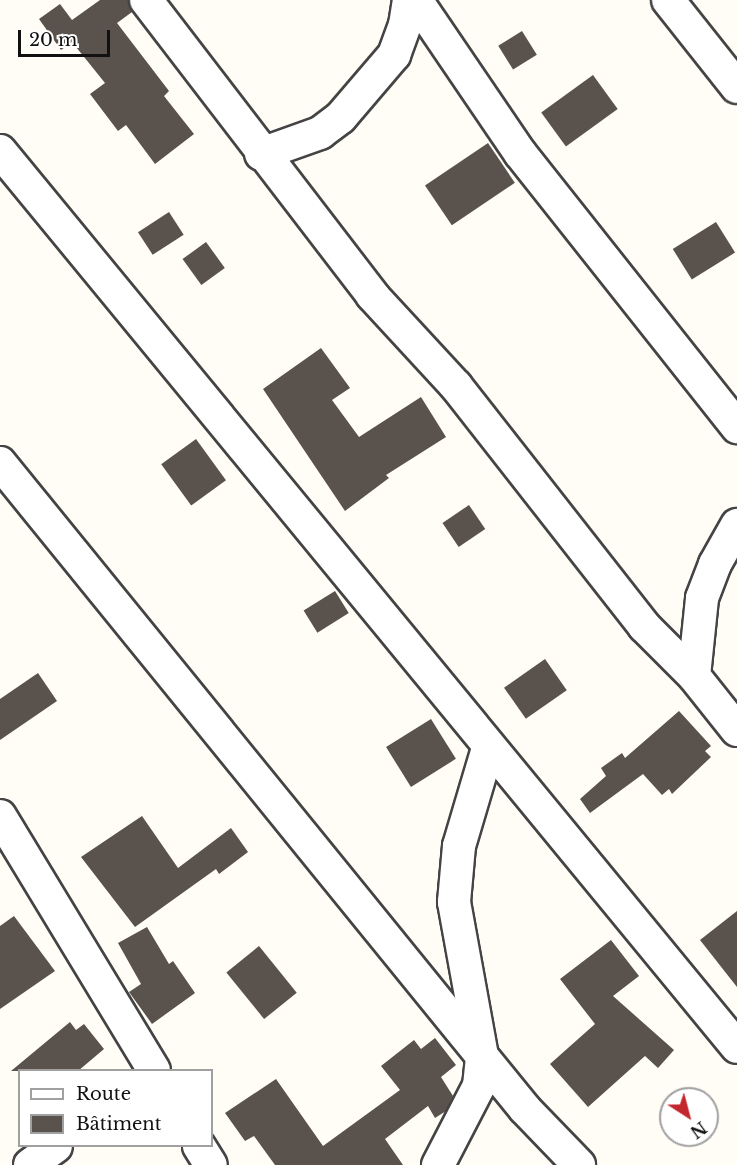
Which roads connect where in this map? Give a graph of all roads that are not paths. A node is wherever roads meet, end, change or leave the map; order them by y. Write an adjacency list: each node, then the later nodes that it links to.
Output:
1 (146, 0): 7 (street)
2 (409, 0): 7 (street)
3 (416, 0): 8 (street)
4 (668, 0): 5 (street)
5 (737, 87)
6 (0, 151): 13 (street)
7 (261, 154): 11 (street)
8 (737, 427)
9 (0, 462): 16 (street)
10 (737, 525): 11 (street)
11 (694, 676): 12 (street)
12 (737, 729)
13 (488, 748): 15 (street); 16 (street)
14 (0, 816): 17 (street)
15 (737, 1047)
16 (483, 1056): 22 (street); 23 (street)
17 (153, 1069)
18 (55, 1147): 20 (street)
19 (201, 1147): 21 (street)
20 (30, 1165)
21 (211, 1165)
22 (438, 1165)
23 (579, 1165)

